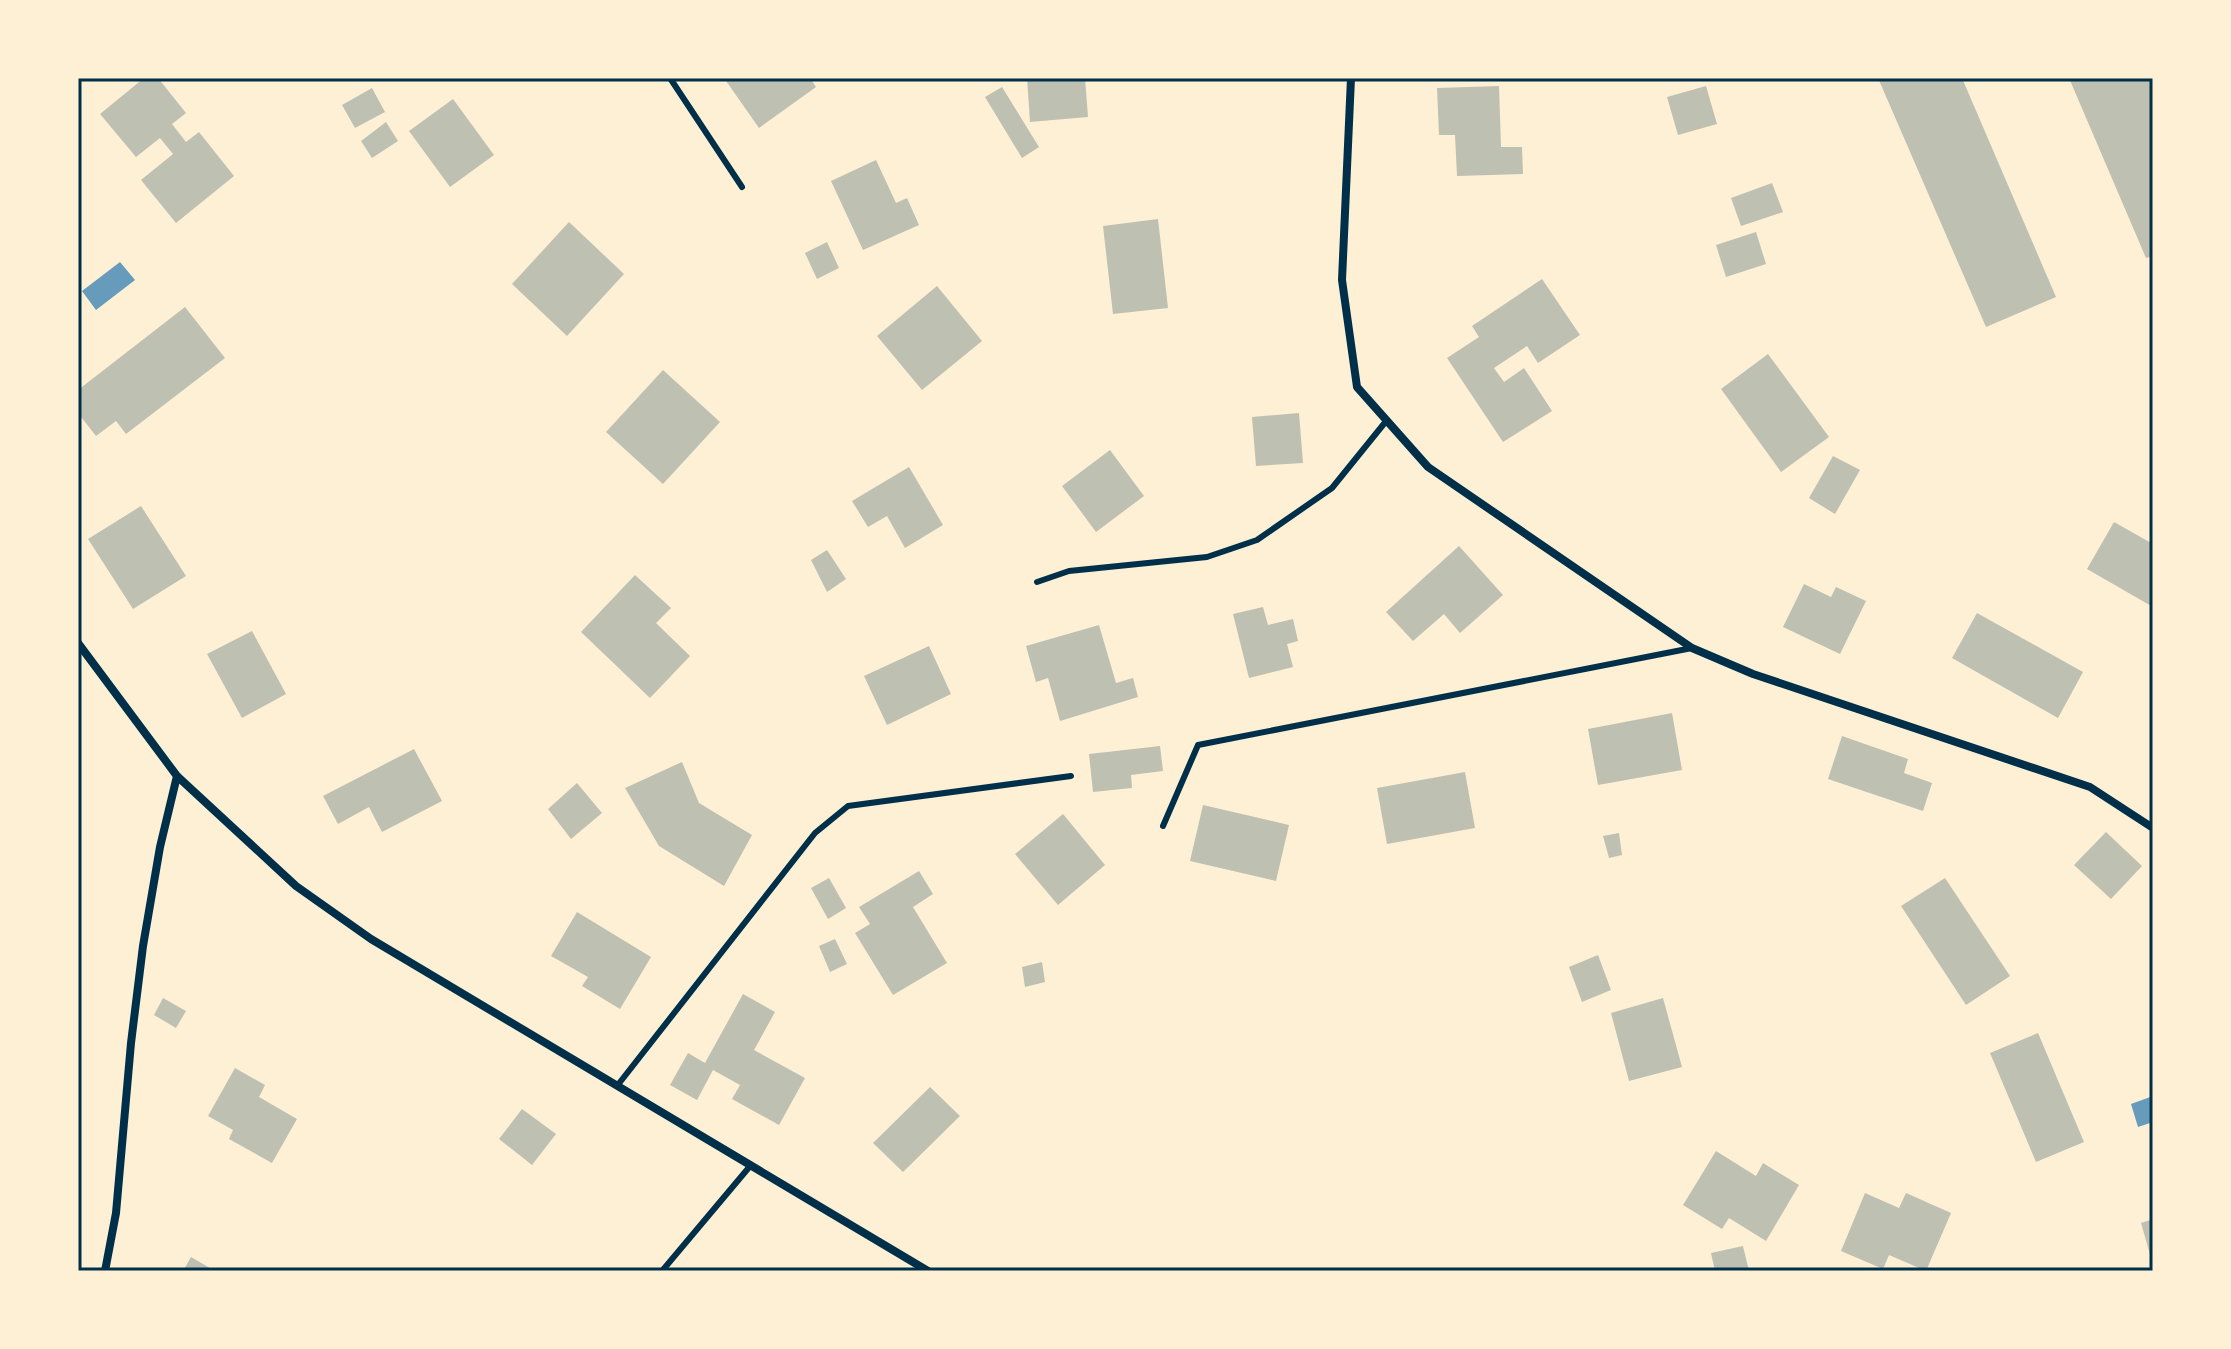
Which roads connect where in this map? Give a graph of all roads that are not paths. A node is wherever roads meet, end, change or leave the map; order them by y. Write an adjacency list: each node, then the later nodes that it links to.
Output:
1 (670, 78): 3 (lane)
2 (1351, 78): 4 (street)
3 (742, 187)
4 (1387, 420): 5 (lane); 7 (street)
5 (1037, 582)
6 (78, 643): 8 (street)
7 (1692, 648): 10 (lane); 11 (street)
8 (177, 776): 12 (street); 14 (street)
9 (1071, 776): 12 (lane)
10 (1163, 826)
11 (2153, 828)
12 (617, 1086): 13 (street)
13 (751, 1165): 15 (lane); 16 (street)
14 (105, 1271)
15 (662, 1271)
16 (928, 1271)

